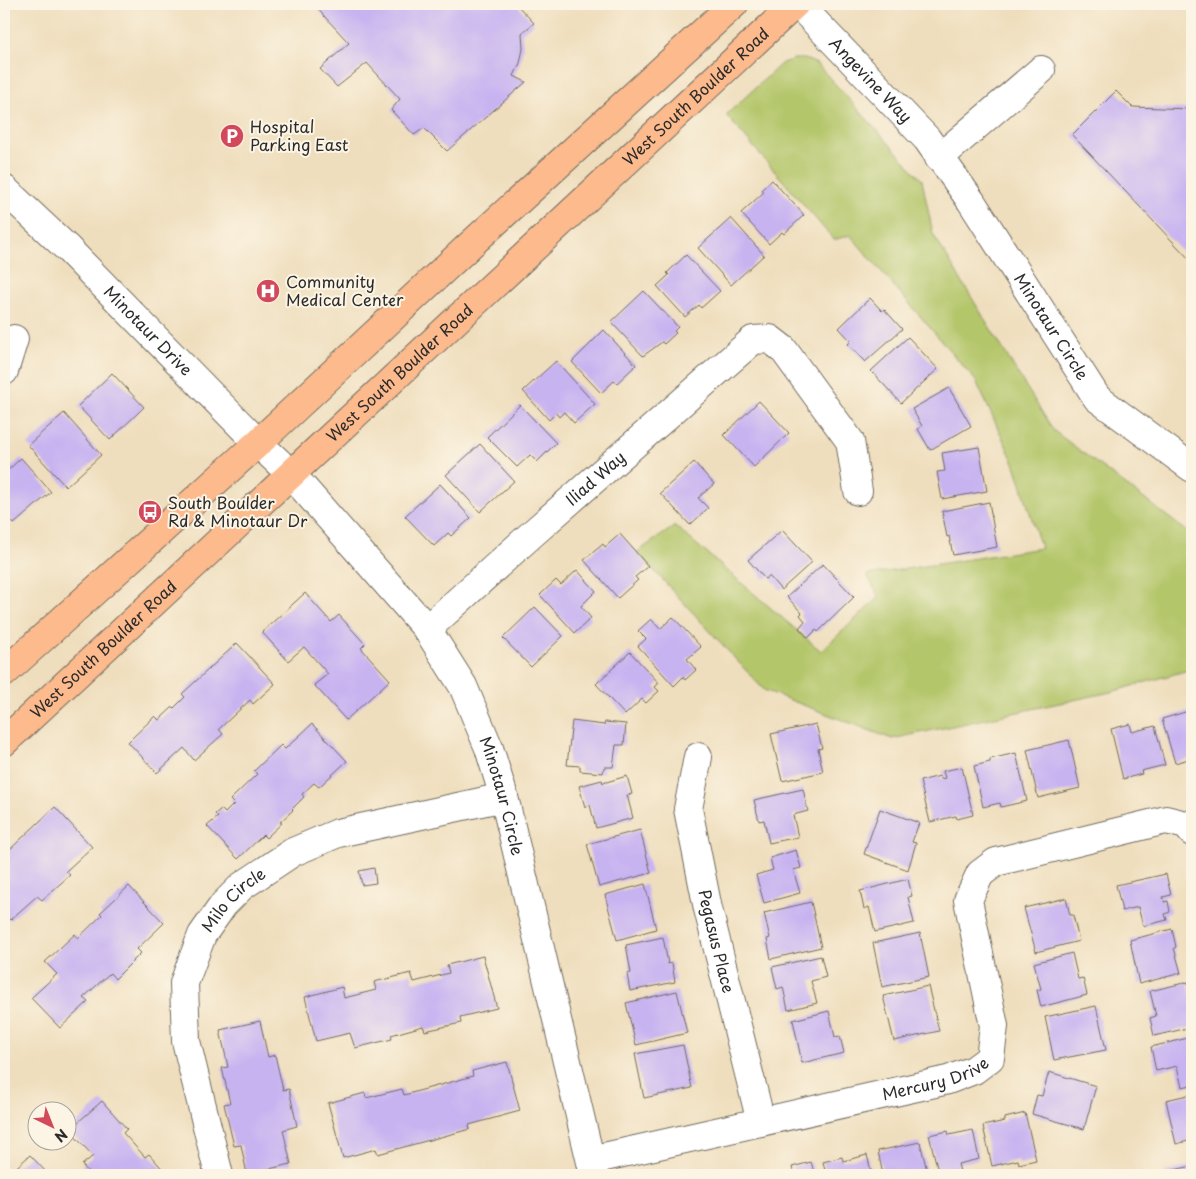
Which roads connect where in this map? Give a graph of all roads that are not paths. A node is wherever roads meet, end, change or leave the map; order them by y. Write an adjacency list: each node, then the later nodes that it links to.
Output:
1 (734, 4): 8 (main road)
2 (796, 4): 4 (street, Angevine Way); 10 (main road, West South Boulder Road)
3 (1041, 70): 4 (street)
4 (939, 158): 9 (street, Minotaur Circle)
5 (4, 189): 8 (street, Minotaur Drive)
6 (14, 339): 7 (street)
7 (4, 371)
8 (258, 443): 10 (street, Minotaur Drive); 13 (main road)
9 (1192, 468)
10 (291, 474): 12 (street, Minotaur Circle); 14 (main road, West South Boulder Road)
11 (858, 492): 12 (street, Iliad Way)
12 (427, 629): 16 (street, Minotaur Circle)
13 (4, 673)
14 (4, 742)
15 (698, 757): 18 (street, Pegasus Place)
16 (504, 797): 19 (street, Minotaur Circle); 20 (street, Milo Circle)
17 (1192, 832): 18 (street, Mercury Drive)
18 (761, 1122): 19 (street, Mercury Drive)
19 (593, 1168)
20 (219, 1175)

